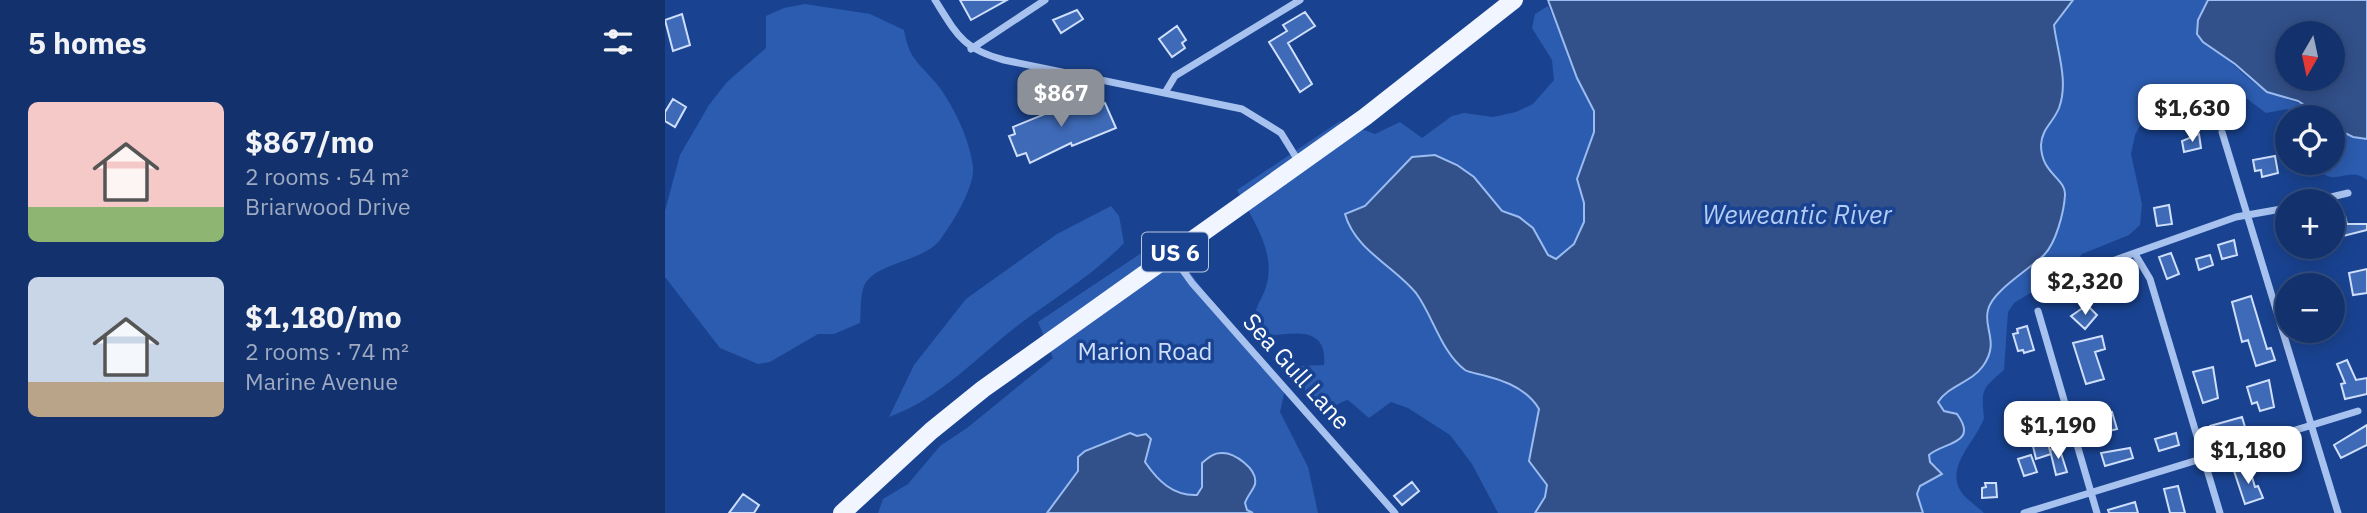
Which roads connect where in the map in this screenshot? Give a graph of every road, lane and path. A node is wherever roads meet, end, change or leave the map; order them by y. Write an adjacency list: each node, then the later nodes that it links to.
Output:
1 (935, 0): 5 (street)
2 (1045, 0): 5 (street)
3 (1300, 0): 6 (street)
4 (1514, 0): 8 (main road, US 6)
5 (971, 49): 6 (street)
6 (1166, 91): 8 (street)
7 (2222, 132): 12 (street)
8 (1300, 164): 13 (main road, US 6)
9 (2348, 193): 10 (street)
10 (2345, 194)
11 (2275, 211): 12 (street)
12 (2248, 217): 14 (street); 18 (street)
13 (1172, 254): 21 (main road, US 6); 22 (street, Sea Gull Lane)
14 (2135, 254): 15 (street); 19 (street)
15 (2084, 271)
16 (2038, 310): 20 (street)
17 (2358, 411): 18 (street)
18 (2310, 423): 19 (street); 26 (street)
19 (2202, 458): 20 (street); 25 (street)
20 (2091, 492): 23 (street); 24 (street)
21 (842, 513)
22 (1395, 513)
23 (2024, 513)
24 (2097, 513)
25 (2220, 513)
26 (2338, 513)

